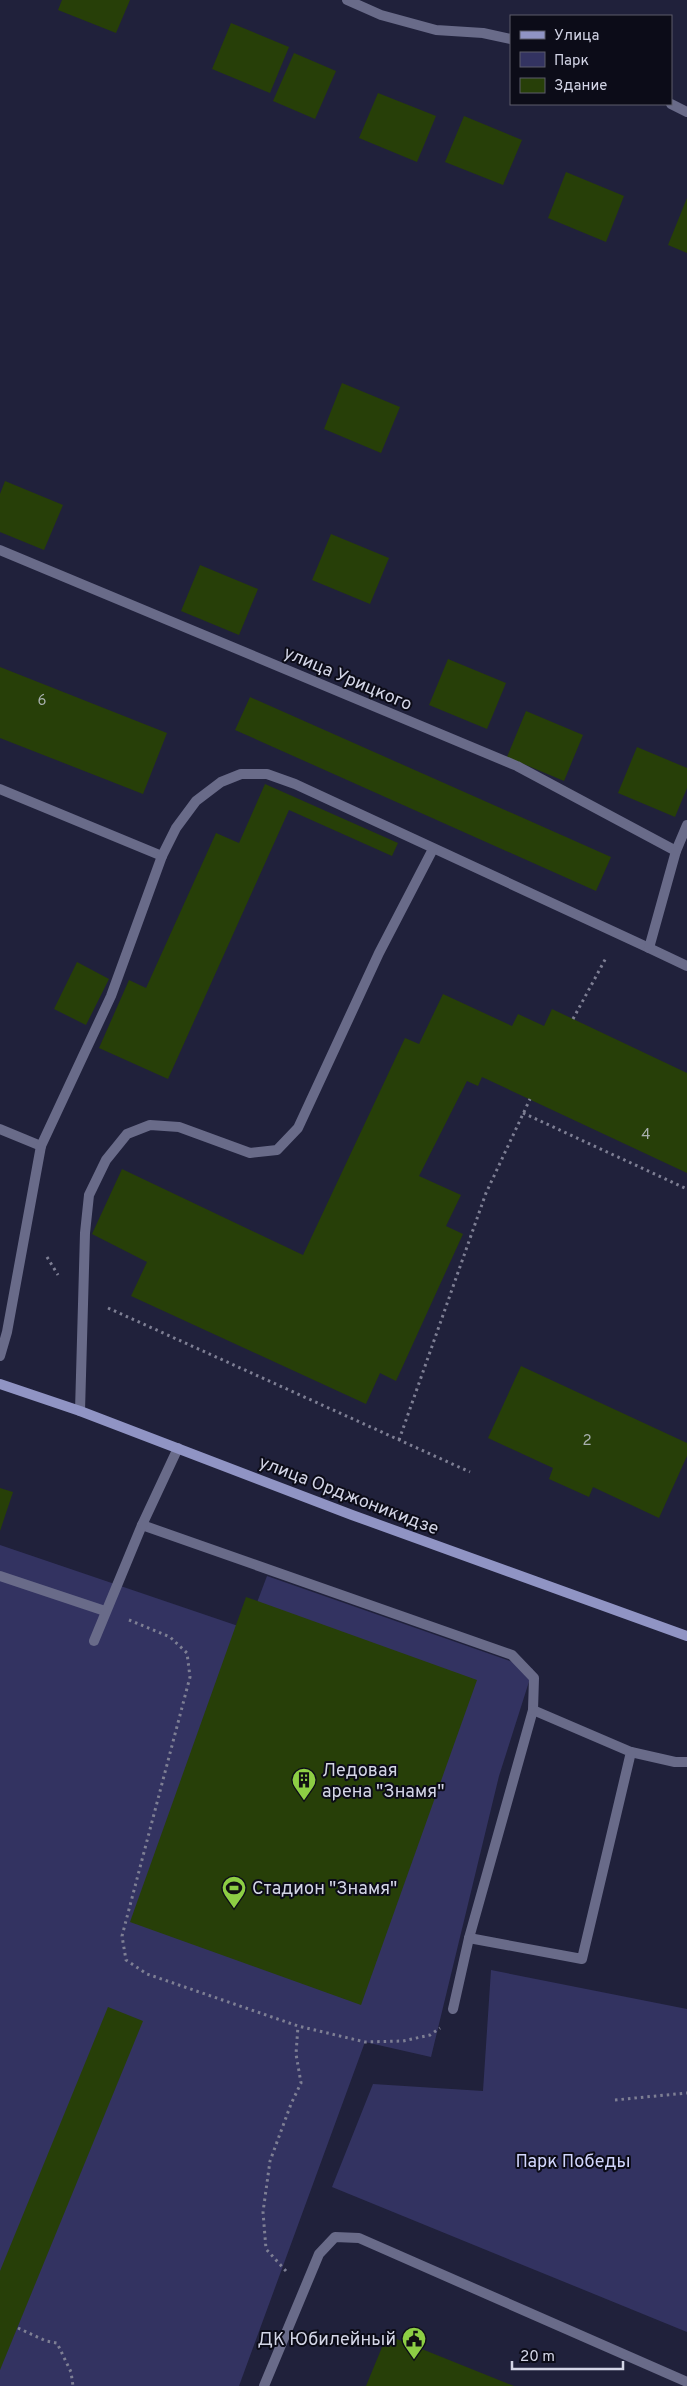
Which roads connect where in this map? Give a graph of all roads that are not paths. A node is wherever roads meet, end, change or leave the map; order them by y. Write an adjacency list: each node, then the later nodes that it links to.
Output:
1 (347, 0): 2 (street)
2 (510, 39)
3 (672, 104): 4 (street)
4 (687, 112)
5 (0, 550): 9 (street, улица Урицкого)
6 (0, 789): 10 (street)
7 (687, 825): 9 (street)
8 (433, 849): 10 (street); 11 (street); 17 (street)
9 (676, 851): 11 (street)
10 (162, 856): 14 (street)
11 (649, 948): 12 (street)
12 (687, 966)
13 (0, 1129): 14 (street)
14 (41, 1146): 15 (street)
15 (0, 1356)
16 (0, 1384): 17 (main road, улица Орджоникидзе)
17 (80, 1411): 18 (main road, улица Орджоникидзе)
18 (178, 1448): 19 (street); 22 (main road, улица Орджоникидзе)
19 (142, 1525): 21 (street); 24 (street)
20 (0, 1576): 21 (street)
21 (105, 1611): 23 (street)
22 (687, 1636)
23 (94, 1641)
24 (533, 1710): 25 (street); 27 (street)
25 (631, 1752): 26 (street); 27 (street)
26 (687, 1762)
27 (469, 1938): 28 (street)
28 (453, 2009)
29 (687, 2382): 30 (street)
30 (264, 2386)

